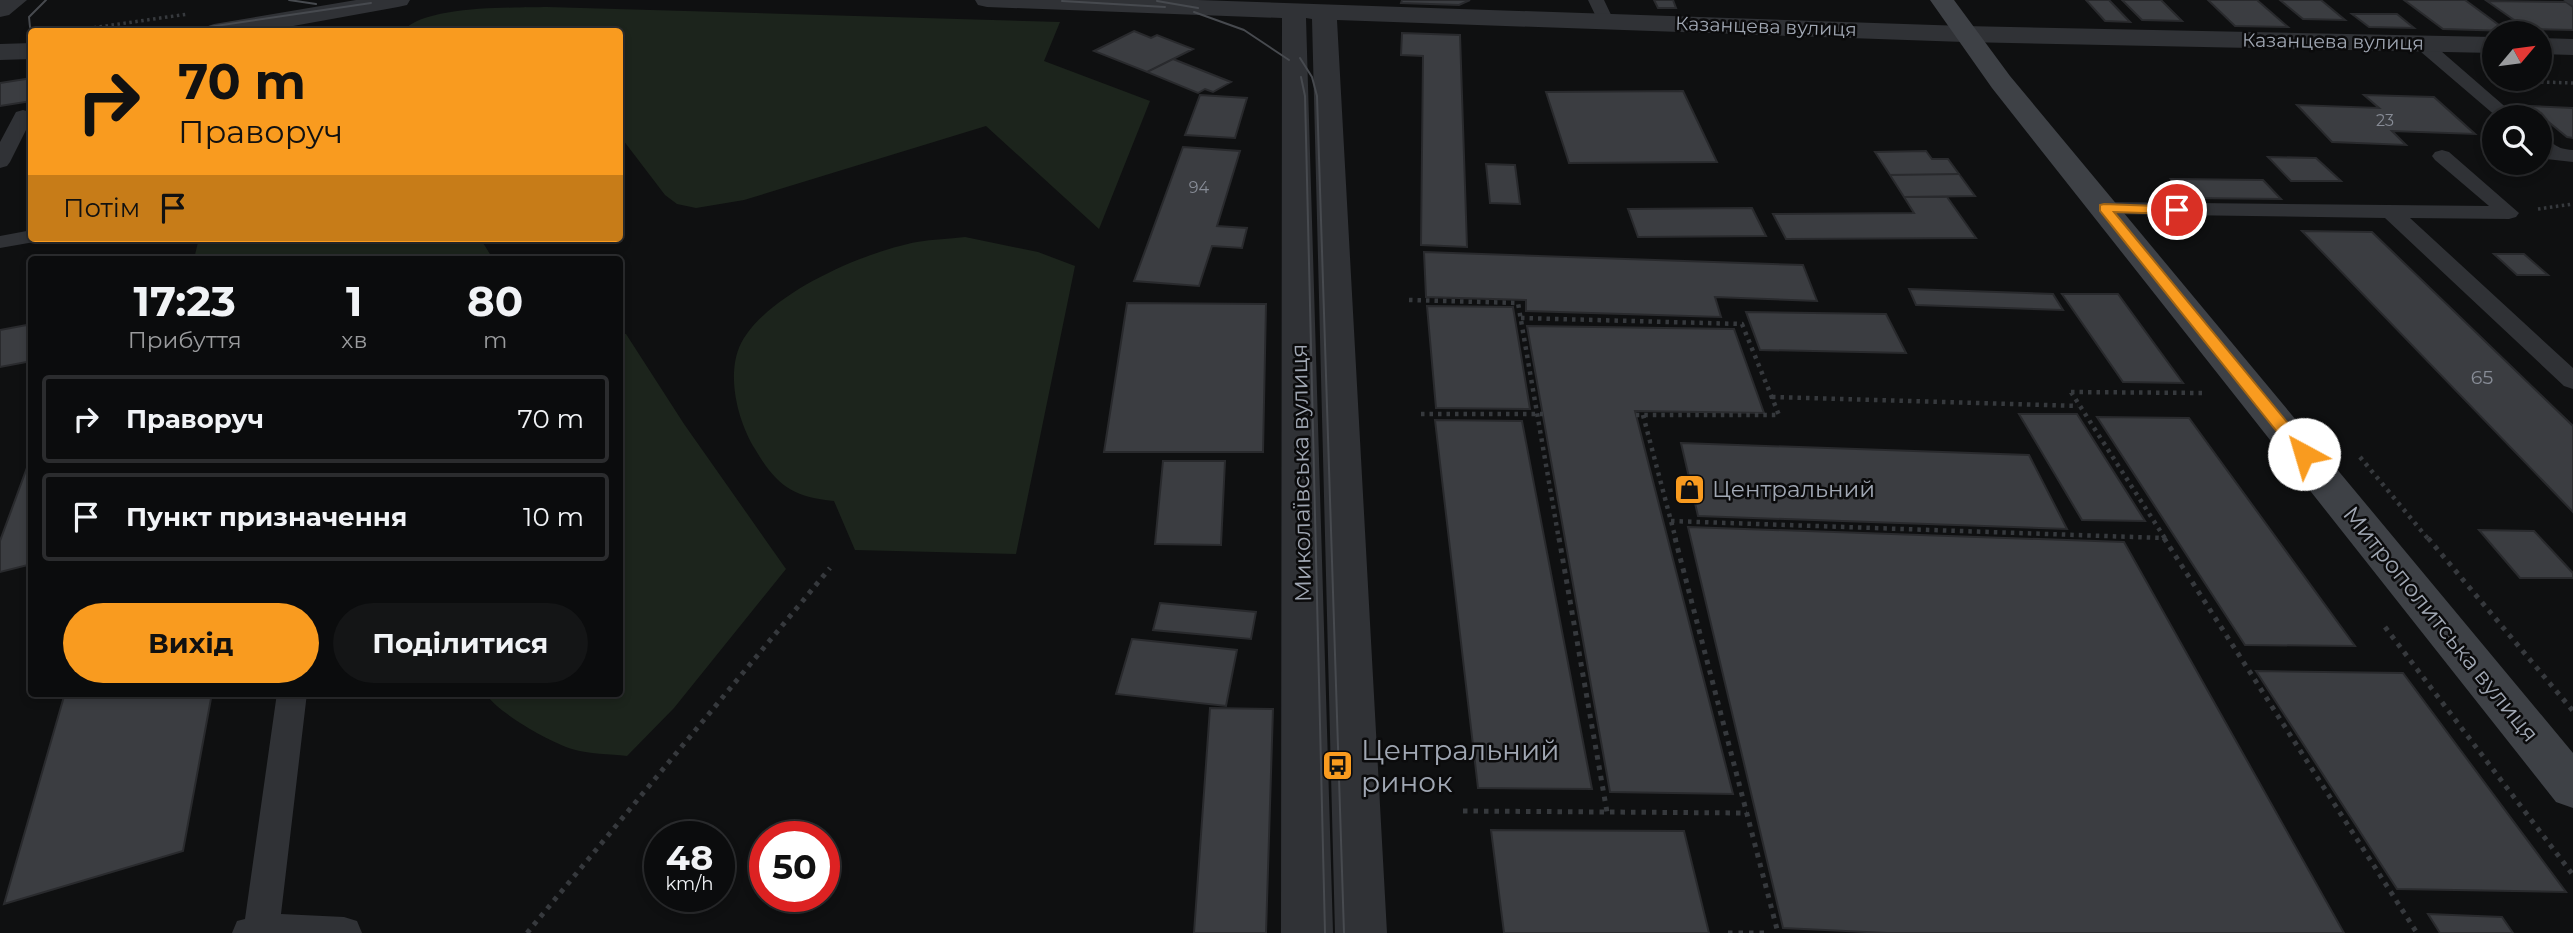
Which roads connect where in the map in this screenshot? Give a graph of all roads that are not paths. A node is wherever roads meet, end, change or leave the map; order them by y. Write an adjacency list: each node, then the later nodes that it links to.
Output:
1 (15, 0): 8 (street)
2 (398, 0): 6 (street)
3 (987, 0): 5 (street, Казанцева вулиця)
4 (1942, 0): 11 (main road, Митрополитська вулиця)
5 (1039, 1): 7 (street, Казанцева вулиця)
6 (368, 4): 10 (street)
7 (1289, 9): 9 (street, Казанцева вулиця); 33 (street, Миколаївська вулиця); 34 (street, Миколаївська вулиця)
8 (0, 10)
9 (1601, 10): 11 (street, Казанцева вулиця)
10 (207, 22)
11 (1964, 34): 12 (street, Казанцева вулиця); 24 (main road, Митрополитська вулиця)
12 (2420, 42): 13 (street, Казанцева вулиця); 18 (lane)
13 (2482, 44)
14 (2552, 46): 15 (street)
15 (2573, 47)
16 (28, 51): 17 (street)
17 (0, 52)
18 (2494, 105)
19 (23, 116): 23 (lane)
20 (2552, 154): 22 (lane)
21 (2442, 156): 25 (lane)
22 (2573, 156)
23 (0, 162)
24 (2104, 208): 25 (lane); 30 (main road, Митрополитська вулиця)
25 (2391, 212): 28 (lane)
26 (28, 237): 27 (lane)
27 (0, 242)
28 (2573, 381)
29 (291, 697): 31 (lane)
30 (2573, 788)
31 (256, 931): 32 (lane)
32 (344, 933)
33 (1307, 933)
34 (1361, 933)

